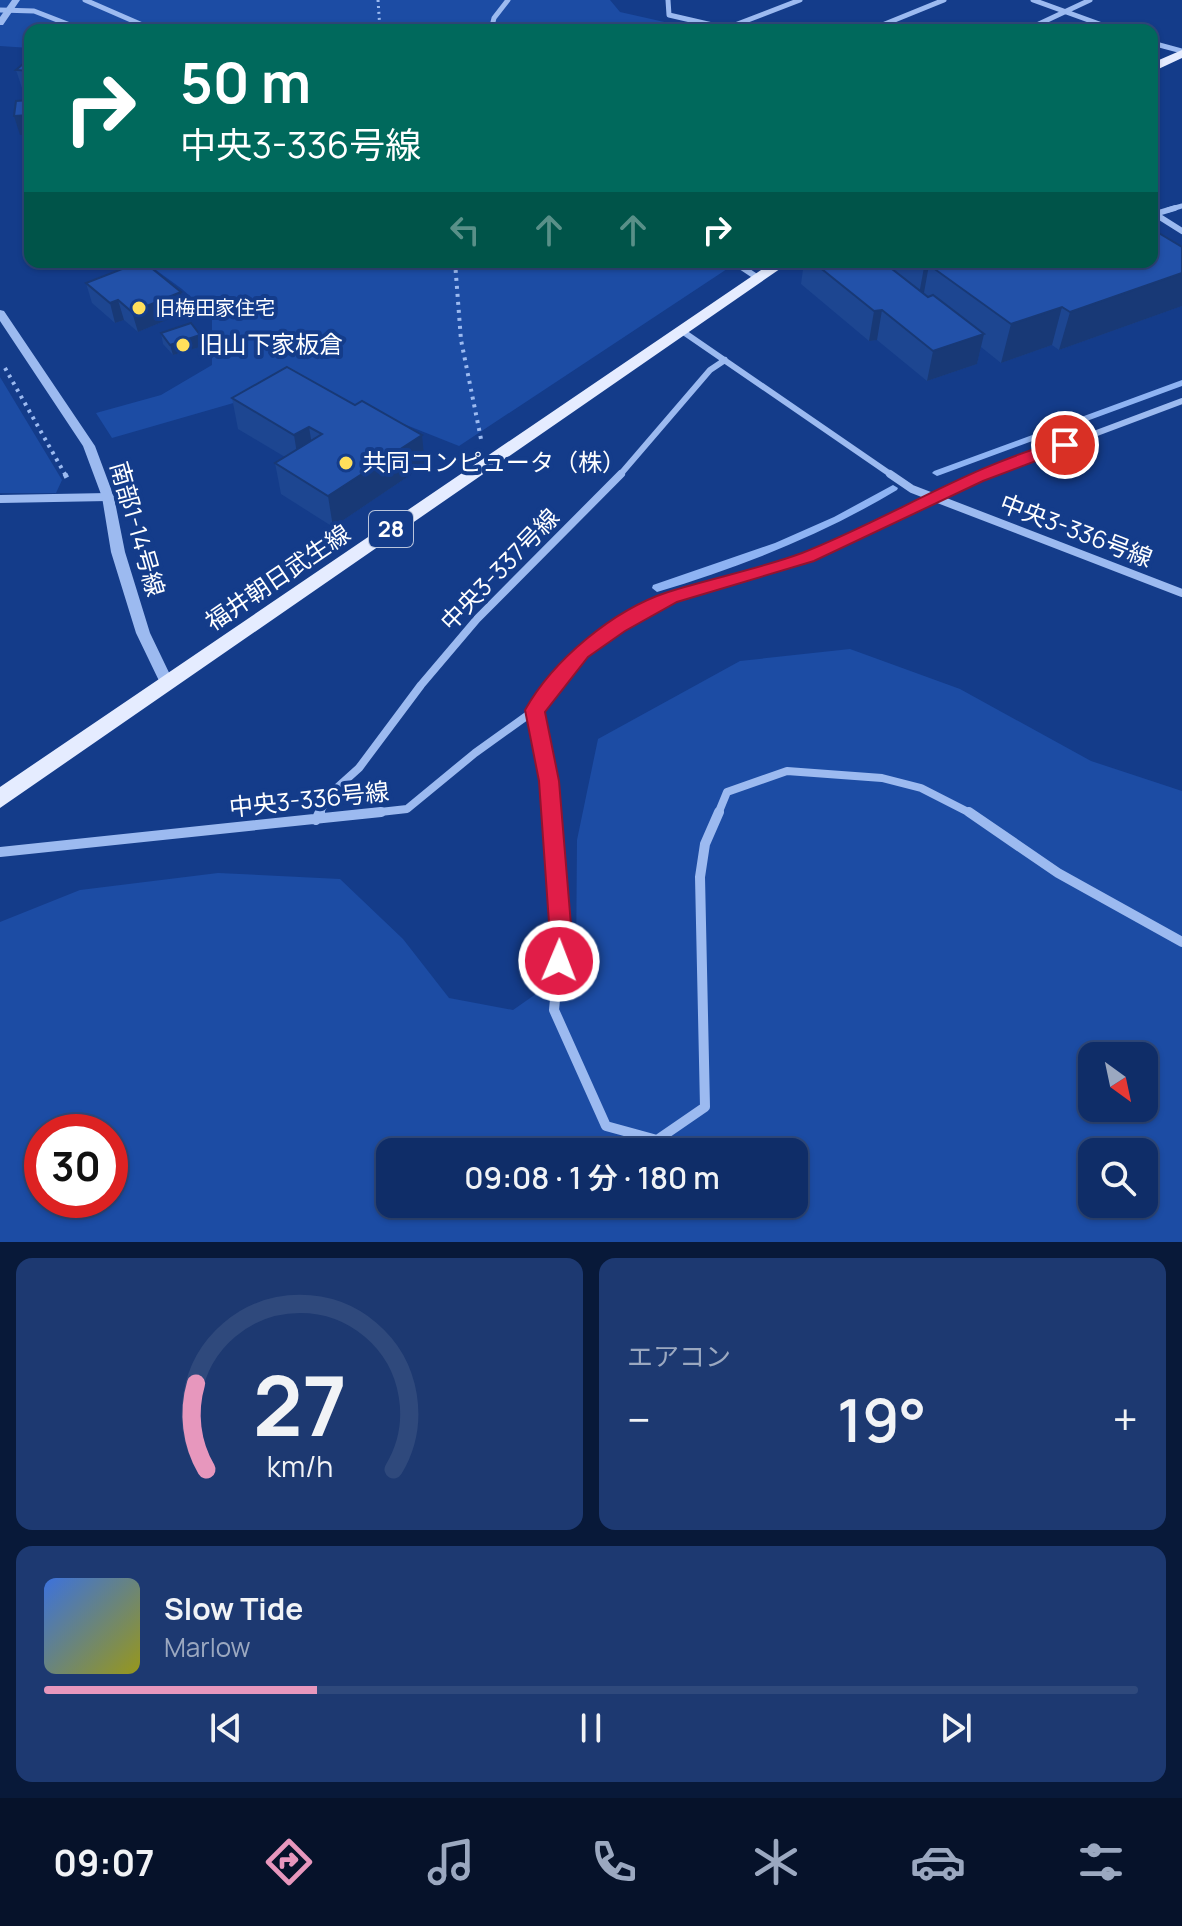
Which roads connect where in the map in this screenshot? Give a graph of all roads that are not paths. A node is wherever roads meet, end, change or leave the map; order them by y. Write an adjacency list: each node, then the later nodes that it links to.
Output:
1 (16, 0): 9 (street)
2 (85, 0): 14 (street)
3 (508, 0): 15 (street)
4 (668, 0): 16 (street)
5 (800, 0): 17 (street)
6 (944, 0): 18 (street)
7 (1033, 0): 11 (street)
8 (1090, 0): 11 (street)
9 (10, 9): 10 (street); 12 (street); 13 (street)
10 (0, 10)
11 (1065, 12): 19 (street); 20 (street)
12 (0, 23)
13 (68, 24)
14 (140, 24)
15 (492, 24)
16 (709, 24)
17 (737, 24)
18 (885, 24)
19 (1039, 24)
20 (1099, 24)
21 (1158, 45): 22 (street)
22 (1182, 53): 23 (main road)
23 (1158, 65)
24 (1182, 206): 25 (street)
25 (1158, 213)
26 (1158, 216): 27 (street)
27 (1182, 231)
28 (743, 268): 30 (street)
29 (774, 268): 30 (main road, 福井朝日武生線 / 28)
30 (758, 278): 32 (main road, 福井朝日武生線 / 28)
31 (0, 313): 35 (street, 南部1-14号線)
32 (682, 331): 33 (street); 39 (main road, 福井朝日武生線 / 28)
33 (725, 360): 37 (street); 42 (street, 中央3-337号線)
34 (1182, 401): 37 (street)
35 (108, 497): 36 (street); 39 (street, 南部1-14号線)
36 (0, 499)
37 (936, 499): 38 (street, 中央3-336号線); 40 (street, 中央3-336号線)
38 (1182, 593)
39 (167, 683): 41 (main road, 福井朝日武生線 / 28)
40 (535, 710): 42 (street, 中央3-336号線); 44 (street)
41 (0, 799)
42 (316, 820): 43 (street, 中央3-336号線)
43 (0, 852)
44 (1182, 942)

